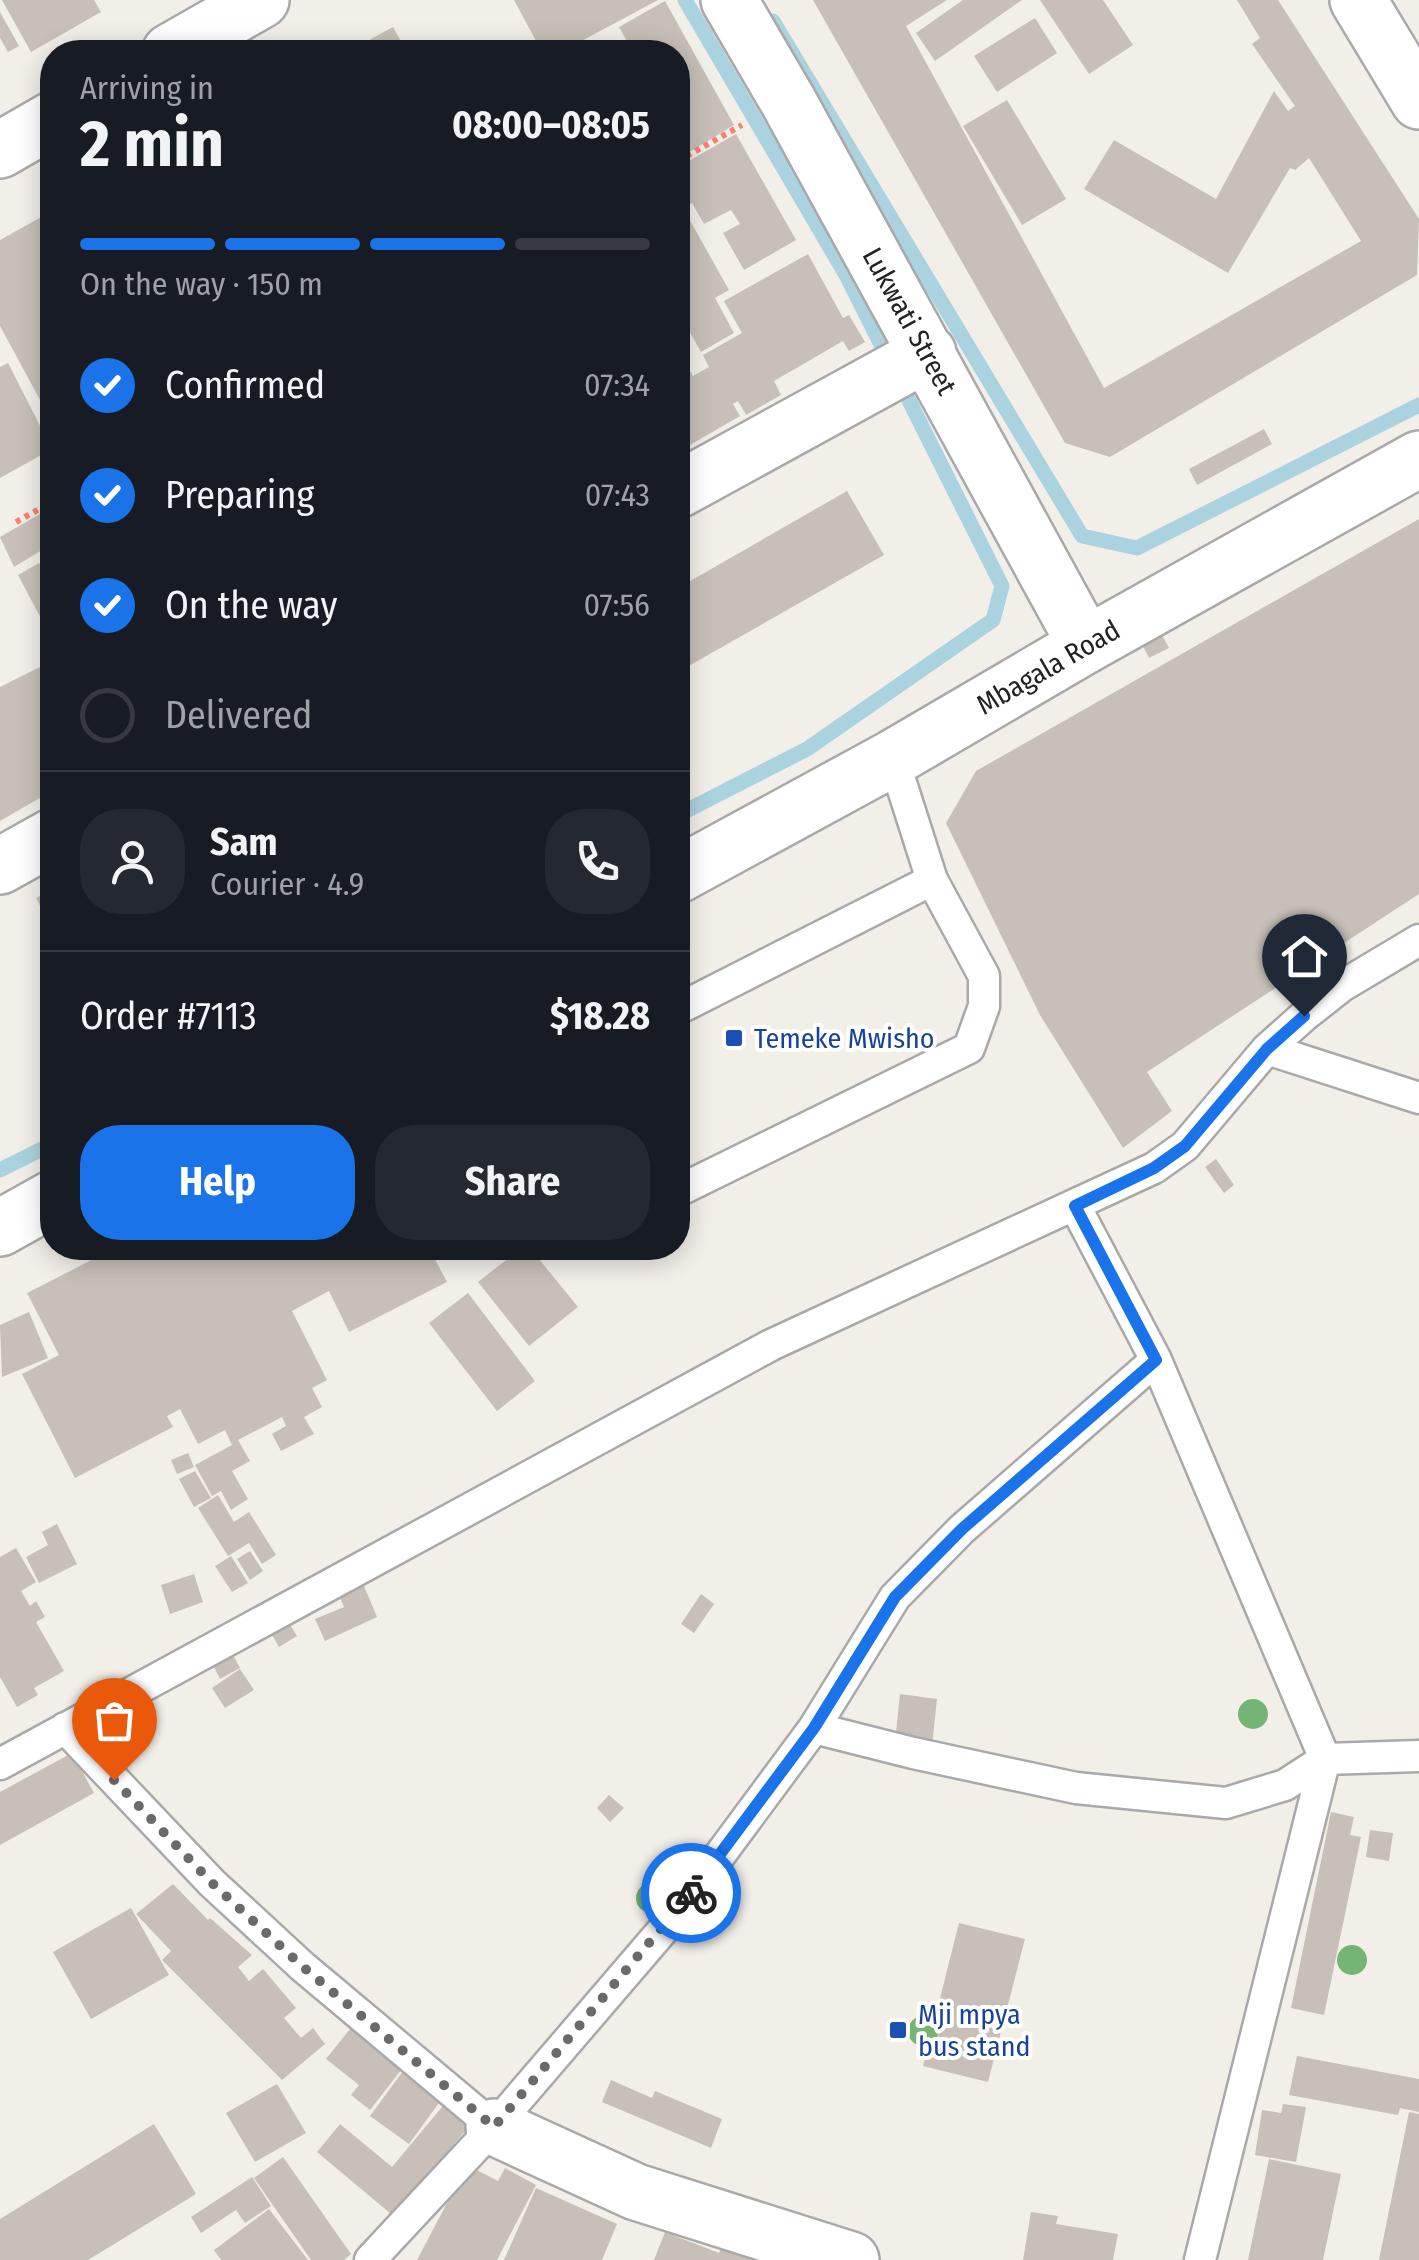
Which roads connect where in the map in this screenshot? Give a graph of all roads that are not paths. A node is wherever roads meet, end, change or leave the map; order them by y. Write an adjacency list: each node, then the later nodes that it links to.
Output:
1 (261, 0): 4 (street)
2 (729, 0): 8 (street, Lukwati Street)
3 (1358, 0): 5 (street)
4 (191, 40)
5 (1419, 101)
6 (40, 127): 7 (street)
7 (0, 150)
8 (928, 353): 10 (street); 11 (street, Lukwati Street)
9 (1419, 460): 11 (street, Mbagala Road)
10 (690, 483)
11 (1086, 645): 12 (street, Mbagala Road)
12 (894, 758): 15 (street, Mbagala Road); 16 (lane)
13 (40, 844): 14 (street)
14 (0, 866)
15 (690, 868)
16 (932, 880): 18 (lane); 21 (lane)
17 (1419, 940): 19 (lane)
18 (690, 1004)
19 (1267, 1049): 20 (lane); 23 (lane)
20 (1419, 1098)
21 (690, 1185)
22 (40, 1205): 24 (street)
23 (1075, 1206): 25 (lane); 26 (lane)
24 (0, 1228)
25 (1156, 1360): 27 (lane); 29 (lane)
26 (64, 1728): 30 (lane); 31 (lane)
27 (814, 1728): 29 (lane); 31 (lane)
28 (1419, 1756): 29 (lane)
29 (1325, 1759): 34 (lane)
30 (0, 1764)
31 (494, 2127): 32 (lane); 33 (street)
32 (370, 2260)
33 (852, 2260)
34 (1200, 2260)

